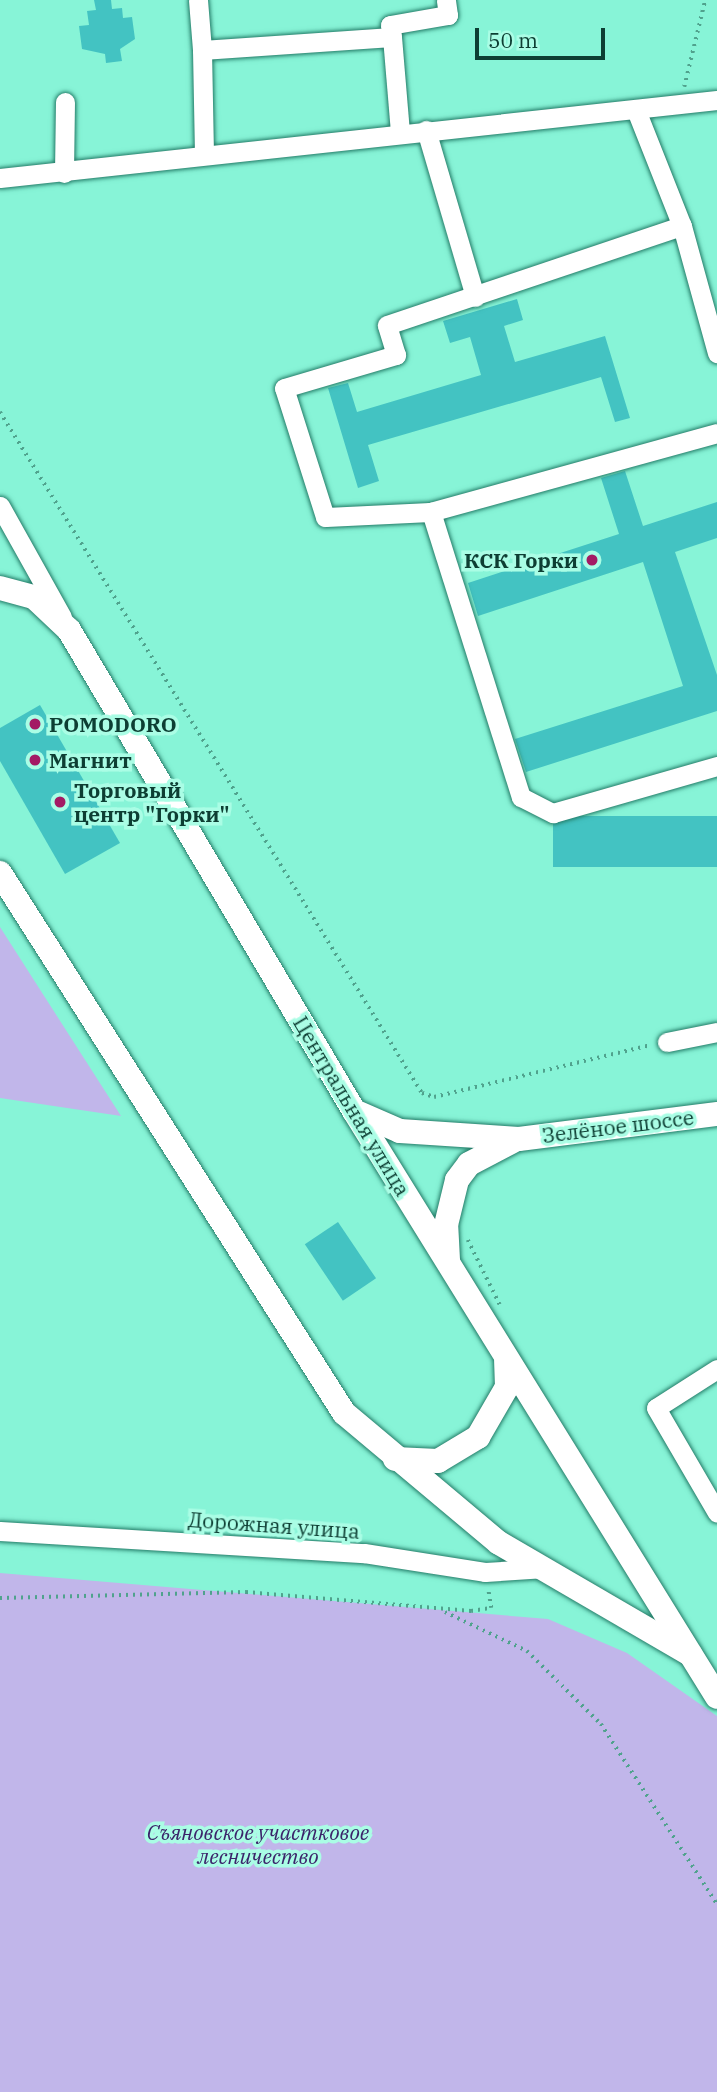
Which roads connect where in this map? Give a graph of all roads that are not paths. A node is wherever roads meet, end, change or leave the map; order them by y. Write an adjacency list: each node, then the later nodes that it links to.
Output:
1 (198, 0): 4 (street)
2 (446, 0): 3 (street)
3 (391, 37): 4 (street); 9 (street)
4 (202, 50): 10 (street)
5 (717, 100): 7 (street)
6 (65, 102): 11 (street)
7 (636, 110): 8 (street); 13 (street)
8 (426, 130): 9 (street); 14 (street)
9 (400, 132): 10 (street)
10 (204, 154): 11 (street)
11 (64, 173): 12 (street)
12 (0, 178)
13 (682, 226): 14 (street); 15 (street)
14 (475, 297): 18 (street)
15 (717, 353)
16 (717, 433): 18 (street)
17 (0, 506): 20 (street, Центральная улица)
18 (431, 512): 21 (street)
19 (0, 589): 20 (main road)
20 (69, 630): 25 (main road, Центральная улица)
21 (717, 766)
22 (1, 876): 31 (main road)
23 (717, 1032): 24 (street)
24 (667, 1042)
25 (355, 1111): 27 (main road); 28 (main road, Центральная улица)
26 (717, 1114): 27 (main road, Зелёное шоссе)
27 (519, 1139): 28 (main road)
28 (448, 1265): 29 (main road, Центральная улица)
29 (506, 1361): 31 (main road); 35 (main road, Центральная улица)
30 (717, 1369): 32 (street)
31 (395, 1459): 34 (main road)
32 (717, 1513)
33 (0, 1531): 34 (street, Дорожная улица)
34 (545, 1568): 35 (main road)
35 (693, 1657): 36 (main road, Центральная улица)
36 (717, 1697)

